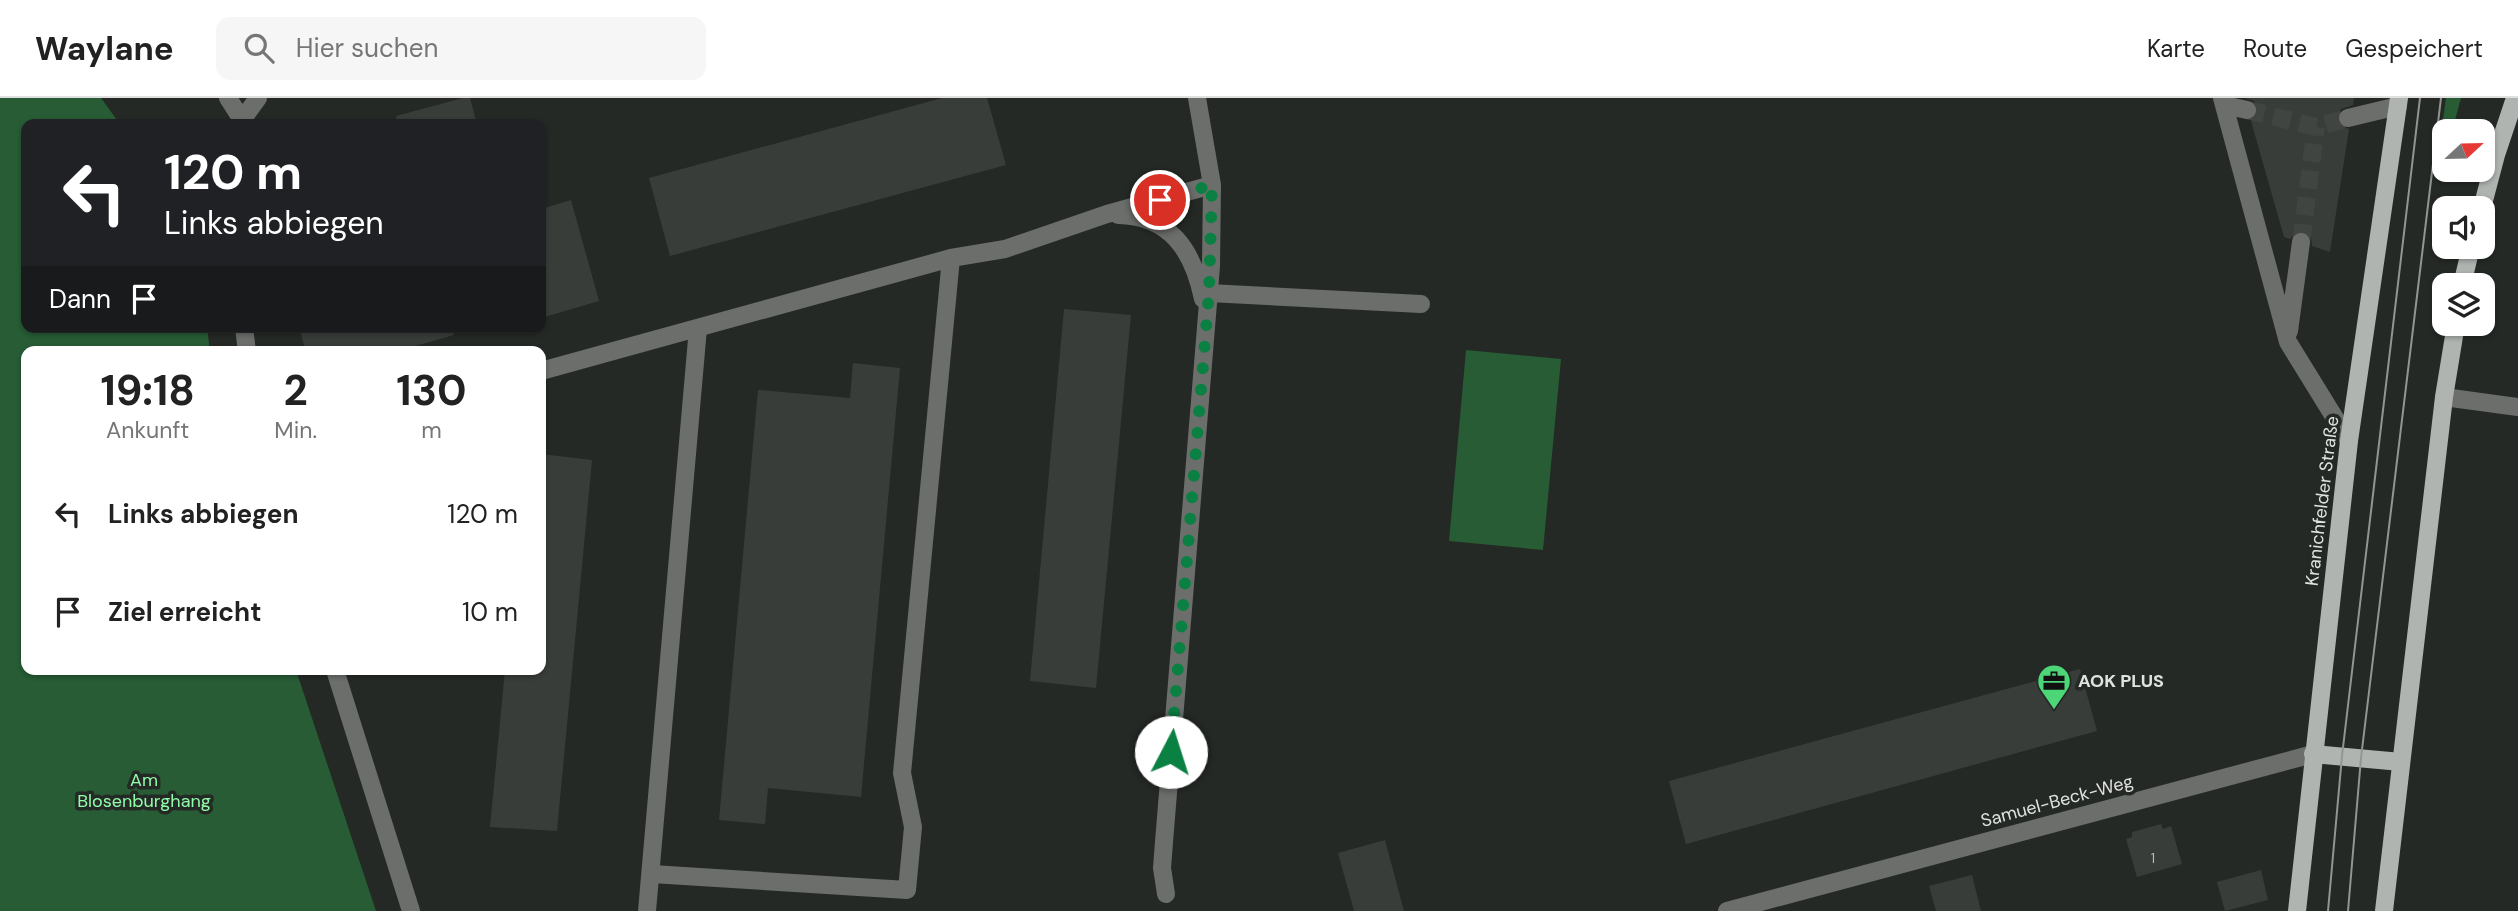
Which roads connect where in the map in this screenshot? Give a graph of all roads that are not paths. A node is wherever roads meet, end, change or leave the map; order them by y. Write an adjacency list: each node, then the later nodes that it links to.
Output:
1 (228, 98): 9 (street)
2 (258, 98): 10 (street)
3 (1196, 98): 11 (street)
4 (2515, 98): 12 (main road)
5 (2223, 101): 7 (street); 21 (street)
6 (2399, 102): 8 (street); 25 (main road, Kranichfelder Straße)
7 (2247, 110)
8 (2348, 118)
9 (240, 119)
10 (244, 119)
11 (1212, 185): 13 (street); 16 (street)
12 (2485, 196)
13 (1107, 215): 15 (street); 18 (street)
14 (2301, 242): 21 (street)
15 (951, 258): 19 (street); 29 (street)
16 (1209, 293): 17 (street); 18 (street)
17 (1421, 304)
18 (1207, 319): 30 (street)
19 (698, 328): 22 (street); 29 (street)
20 (2454, 336): 23 (main road)
21 (2288, 342): 25 (street)
22 (546, 370)
23 (2444, 397): 24 (street); 28 (main road)
24 (2518, 407)
25 (2349, 442): 27 (main road, Kranichfelder Straße)
26 (337, 675): 31 (street)
27 (2313, 754): 28 (main road, Samuel-Beck-Weg); 33 (street, Samuel-Beck-Weg); 34 (main road, Kranichfelder Straße)
28 (2401, 762): 35 (main road)
29 (652, 874): 32 (street)
30 (1166, 894)
31 (411, 911)
32 (648, 911)
33 (1727, 911)
34 (2297, 911)
35 (2384, 911)

